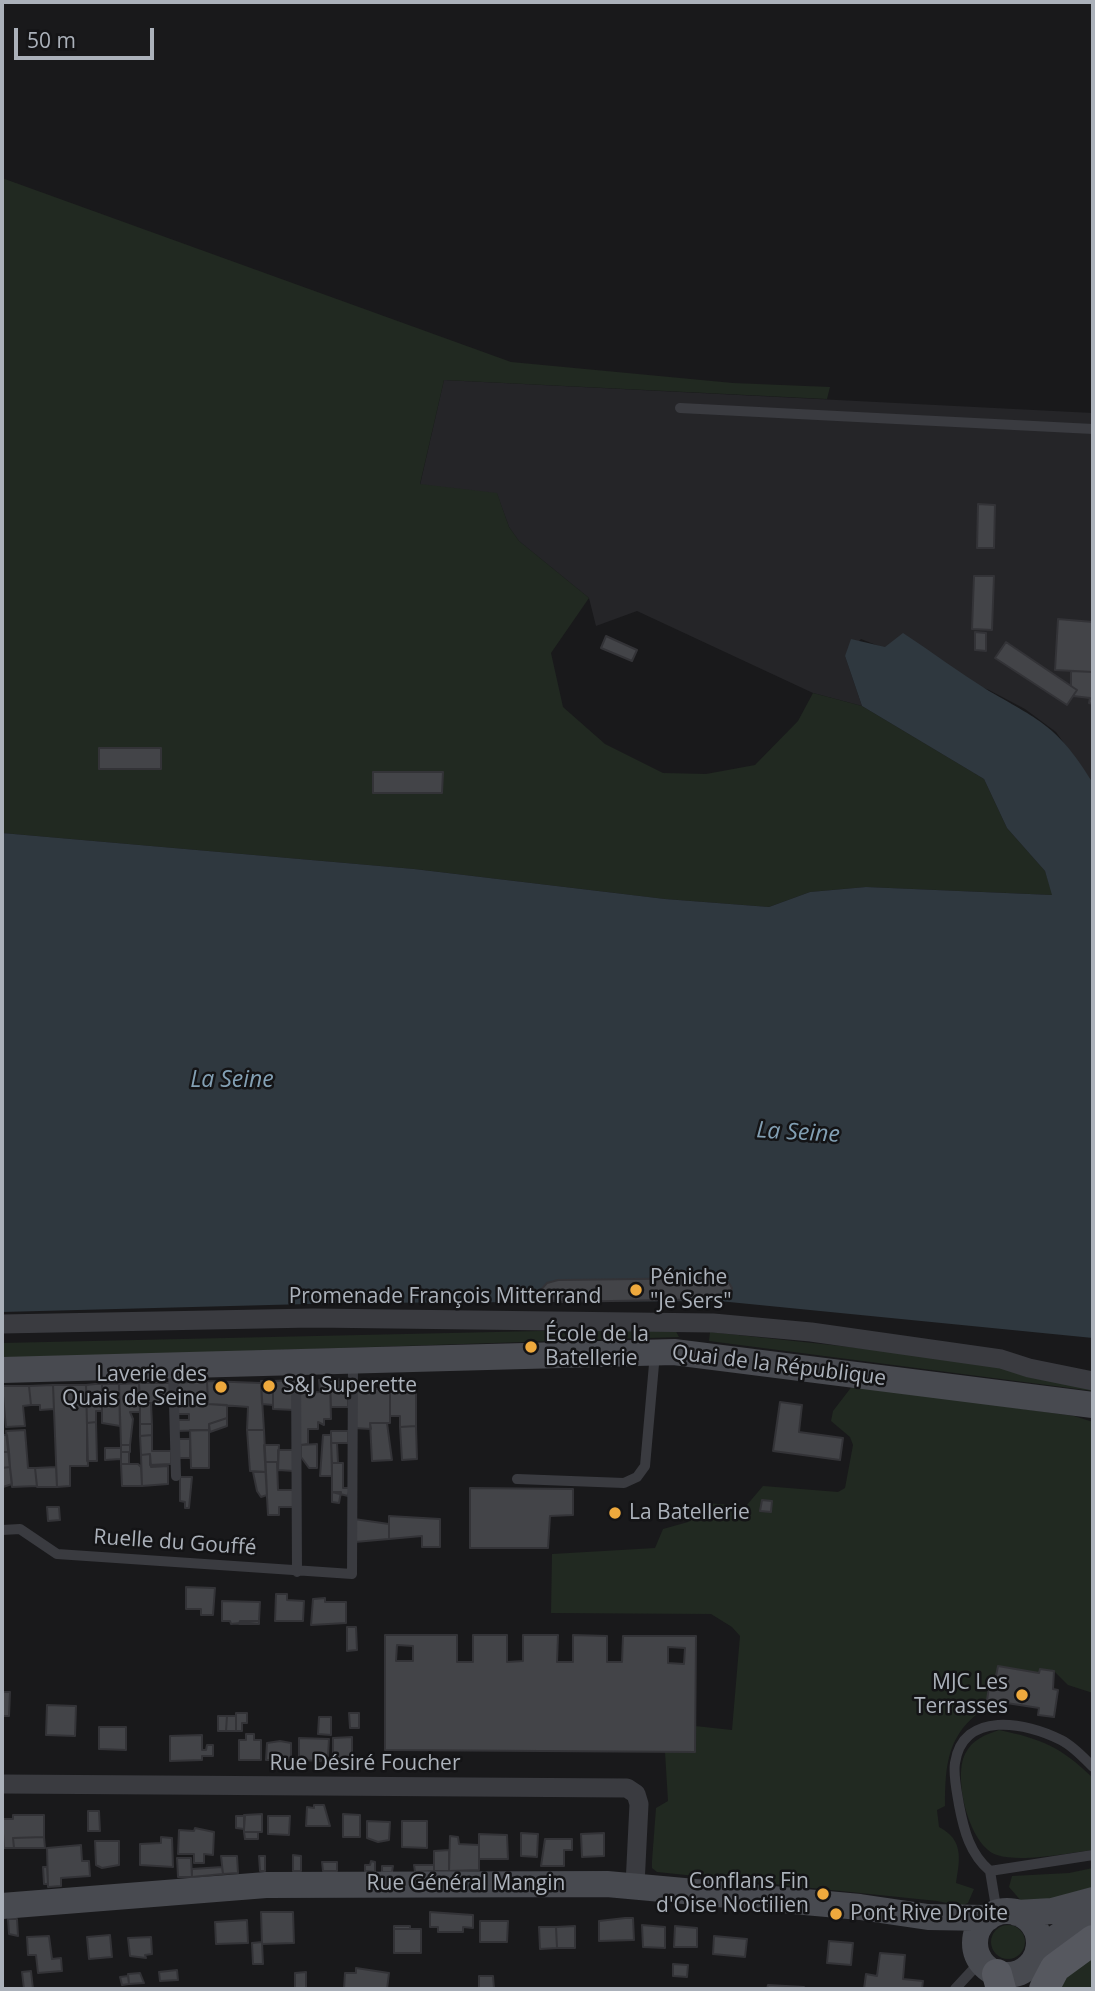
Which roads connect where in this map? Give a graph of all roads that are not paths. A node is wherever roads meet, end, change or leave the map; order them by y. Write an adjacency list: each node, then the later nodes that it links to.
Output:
1 (680, 408): 2 (lane)
2 (1093, 429)
3 (2, 1324): 9 (street, Promenade François Mitterrand)
4 (655, 1352): 5 (main road, Quai de la République); 9 (main road, Quai de la République); 11 (lane)
5 (353, 1361): 6 (main road, Quai de la République); 13 (lane, Ruelle du Gouffé)
6 (296, 1362): 7 (main road, Quai de la République); 13 (lane)
7 (173, 1366): 8 (main road, Quai de la République); 10 (lane)
8 (2, 1370)
9 (1093, 1400)
10 (176, 1476)
11 (517, 1479)
12 (2, 1530): 13 (lane, Ruelle du Gouffé)
13 (297, 1572)
14 (1093, 1767): 17 (lane)
15 (2, 1784): 18 (street, Rue Désiré Foucher)
16 (1093, 1855): 17 (lane)
17 (990, 1871): 21 (lane)
18 (635, 1885): 20 (main road, Rue Général Mangin); 22 (main road, Rue Général Mangin)
19 (1093, 1900): 21 (main road, Rue Général Mangin)
20 (2, 1906)
21 (1000, 1914): 22 (main road, Rue Général Mangin); 25 (main road); 26 (main road)
22 (928, 1917): 25 (main road, Rue Général Mangin)
23 (1093, 1923): 26 (main road)
24 (1093, 1940): 26 (main road)
25 (988, 1968): 26 (main road); 27 (lane)
26 (1035, 1973)
27 (955, 1989)

